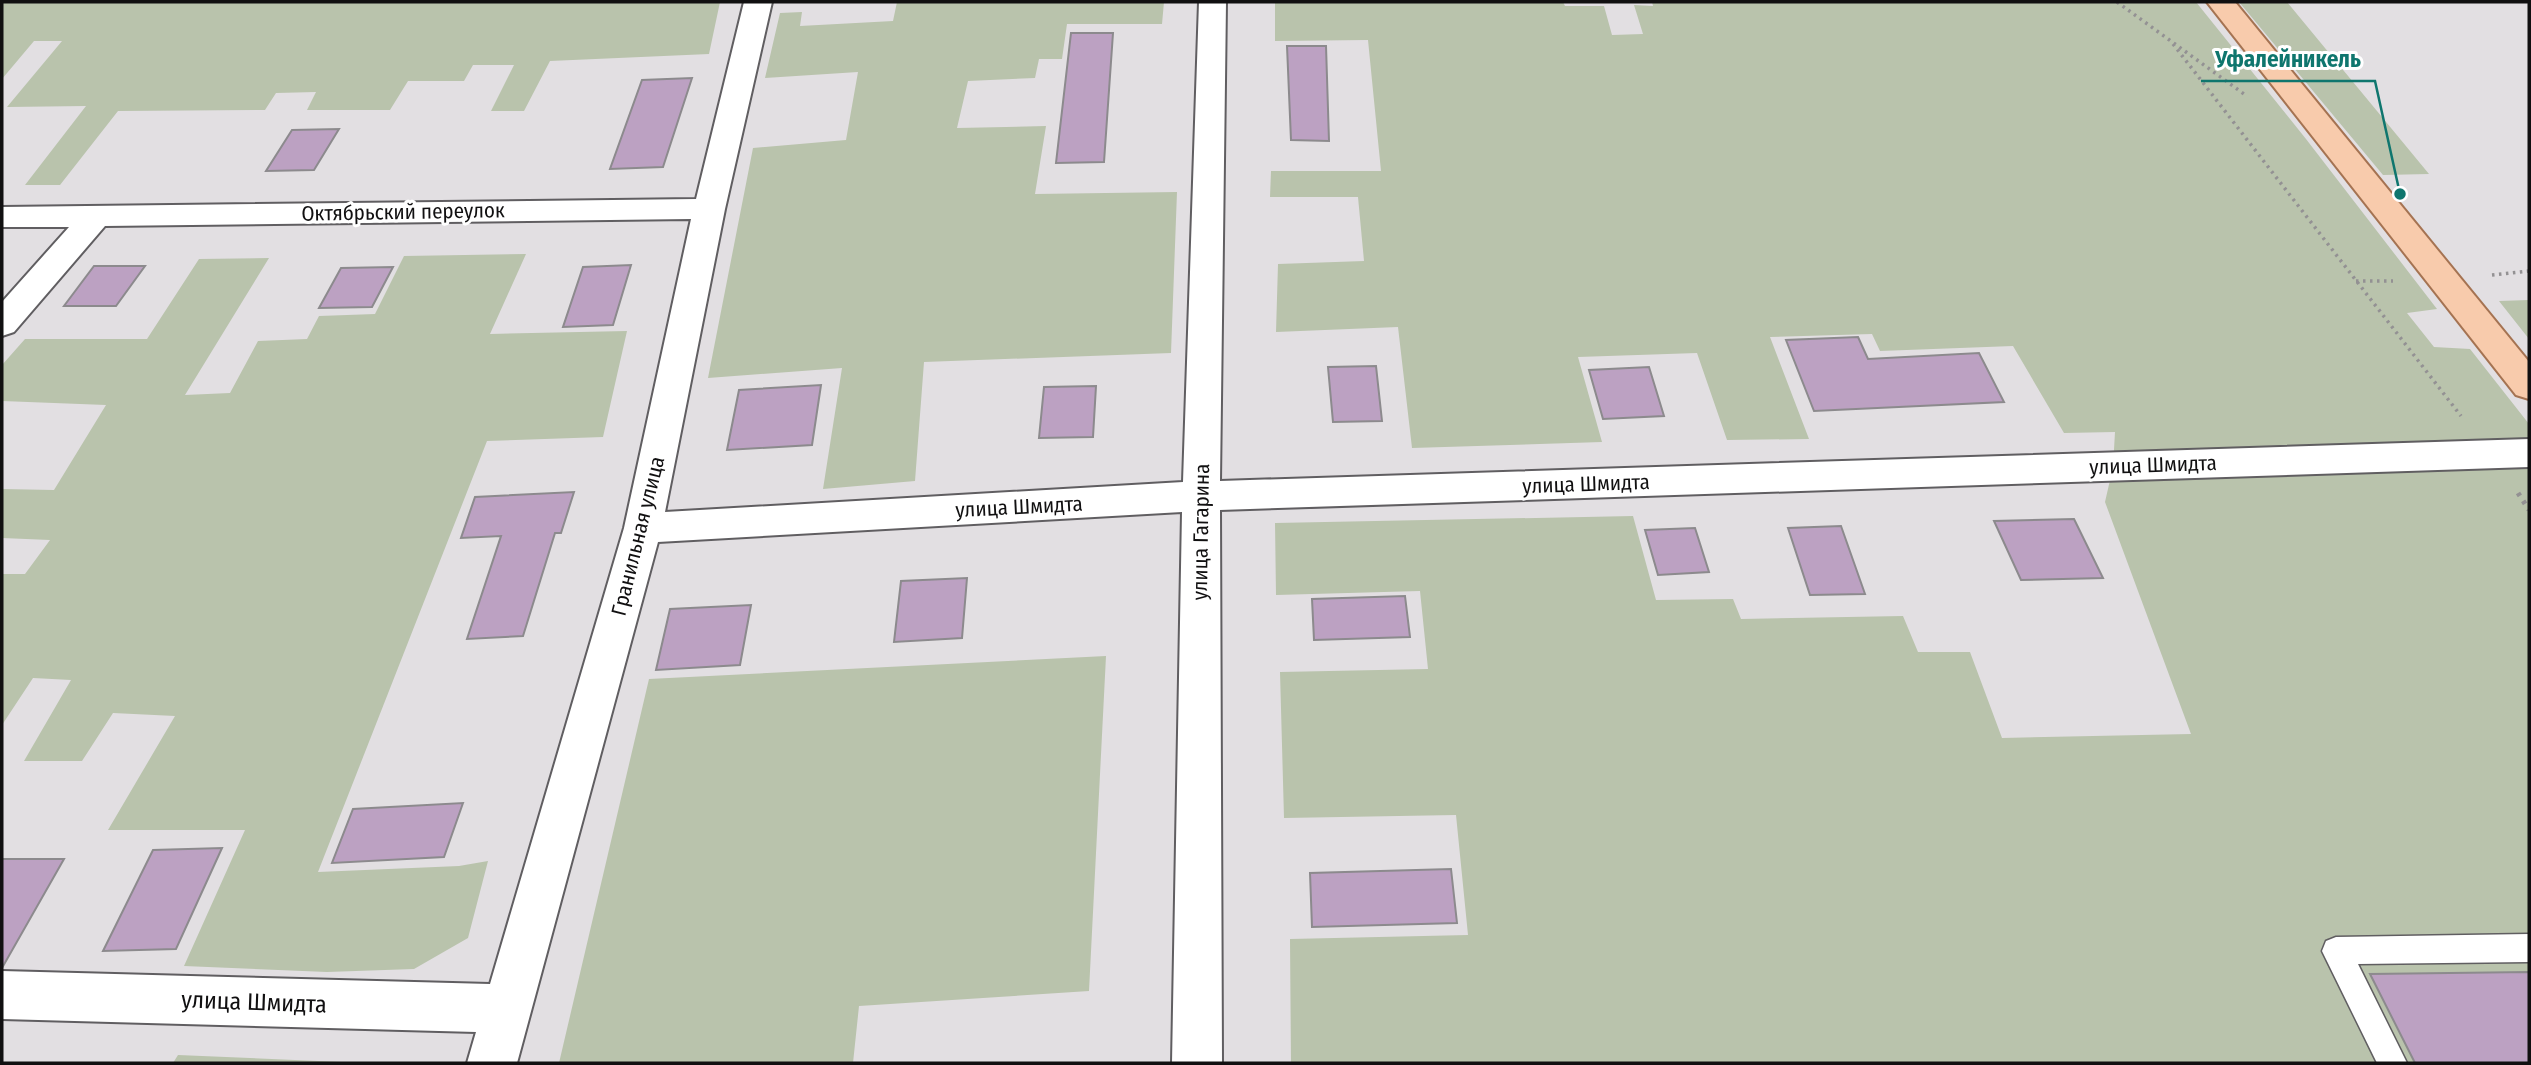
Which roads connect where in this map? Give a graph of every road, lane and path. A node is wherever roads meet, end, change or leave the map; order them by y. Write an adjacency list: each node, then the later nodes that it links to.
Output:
1 (758, 2): 7 (street, Гранильная улица)
2 (1212, 2): 14 (street, улица Гагарина)
3 (2117, 2): 5 (path)
4 (2221, 2): 11 (main road)
5 (2173, 44): 6 (path); 13 (path)
6 (2251, 100)
7 (709, 209): 8 (street, Октябрьский переулок); 16 (street, Гранильная улица)
8 (97, 215): 9 (street, Октябрьский переулок); 10 (street)
9 (2, 217)
10 (2, 324)
11 (2529, 386)
12 (2529, 453): 13 (street, улица Шмидта)
13 (2491, 454): 14 (street, улица Шмидта); 15 (path)
14 (1201, 496): 16 (street, улица Шмидта); 21 (street, улица Гагарина)
15 (2529, 510)
16 (643, 528): 19 (street, Гранильная улица)
17 (2529, 948): 22 (lane)
18 (2, 995): 19 (street, улица Шмидта)
19 (506, 1009): 20 (street, Гранильная улица)
20 (492, 1063)
21 (1197, 1063)
22 (2392, 1063)

